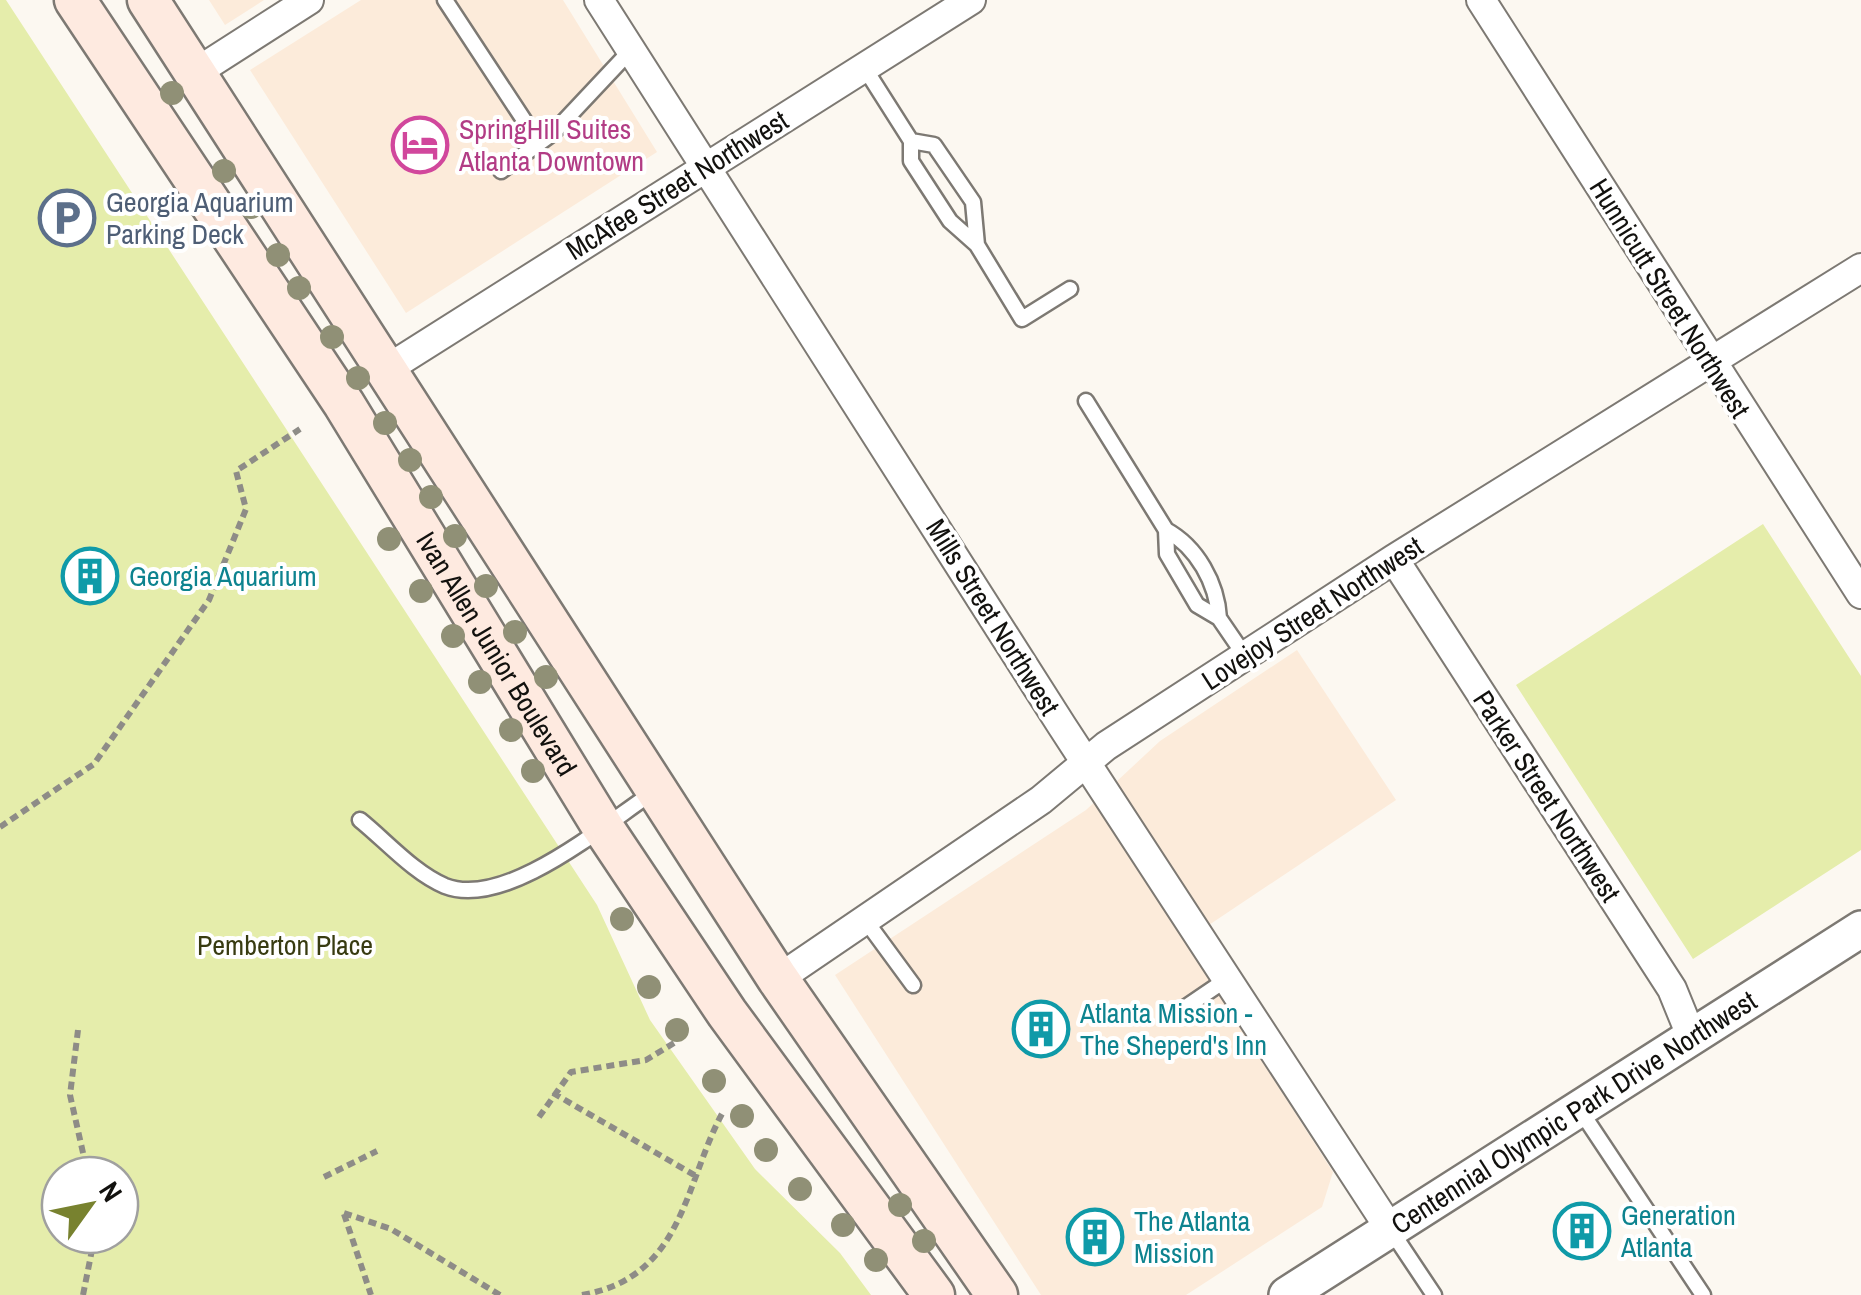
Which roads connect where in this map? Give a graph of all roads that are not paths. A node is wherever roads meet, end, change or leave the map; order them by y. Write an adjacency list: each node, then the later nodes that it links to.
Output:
1 (75, 0): 29 (main road, Ivan Allen Junior Boulevard)
2 (148, 0): 10 (main road)
3 (309, 0): 10 (street)
4 (445, 0): 12 (lane)
5 (599, 0): 8 (street, Mills Street Northwest)
6 (971, 0): 9 (street, McAfee Street Northwest)
7 (1481, 0): 18 (street, Hunnicutt Street Northwest)
8 (631, 50): 12 (lane); 13 (street, Mills Street Northwest)
9 (864, 67): 11 (lane); 13 (street, McAfee Street Northwest)
10 (194, 72): 19 (main road)
11 (911, 141): 15 (lane); 15 (lane)
12 (538, 143): 14 (lane)
13 (706, 166): 19 (street, McAfee Street Northwest); 26 (street, Mills Street Northwest)
14 (501, 171)
15 (976, 244): 17 (lane)
16 (1861, 268): 18 (street, Lovejoy Street Northwest)
17 (1070, 289)
18 (1711, 364): 22 (street, Lovejoy Street Northwest); 23 (street, Hunnicutt Street Northwest)
19 (384, 372): 27 (main road)
20 (1086, 401): 21 (lane)
21 (1166, 530): 24 (lane); 24 (lane)
22 (1394, 559): 25 (street, Lovejoy Street Northwest); 36 (street, Parker Street Northwest)
23 (1859, 587)
24 (1219, 618): 25 (lane)
25 (1244, 656): 26 (street, Lovejoy Street Northwest)
26 (1086, 762): 30 (street, Lovejoy Street Northwest); 33 (street, Mills Street Northwest)
27 (656, 790): 29 (lane); 32 (main road)
28 (360, 820): 29 (lane)
29 (602, 826): 39 (main road, Ivan Allen Junior Boulevard)
30 (866, 921): 32 (street, Lovejoy Street Northwest); 34 (lane)
31 (1861, 929): 36 (street, Centennial Olympic Park Drive Northwest)
32 (778, 979): 40 (main road)
33 (1228, 979): 35 (lane); 38 (street, Mills Street Northwest)
34 (913, 985)
35 (1177, 1012)
36 (1692, 1038): 37 (street, Centennial Olympic Park Drive Northwest)
37 (1580, 1110): 38 (street, Centennial Olympic Park Drive Northwest); 43 (lane)
38 (1392, 1232): 41 (street, Centennial Olympic Park Drive Northwest); 42 (lane)
39 (934, 1295)
40 (997, 1295)
41 (1287, 1295)
42 (1434, 1295)
43 (1703, 1295)

